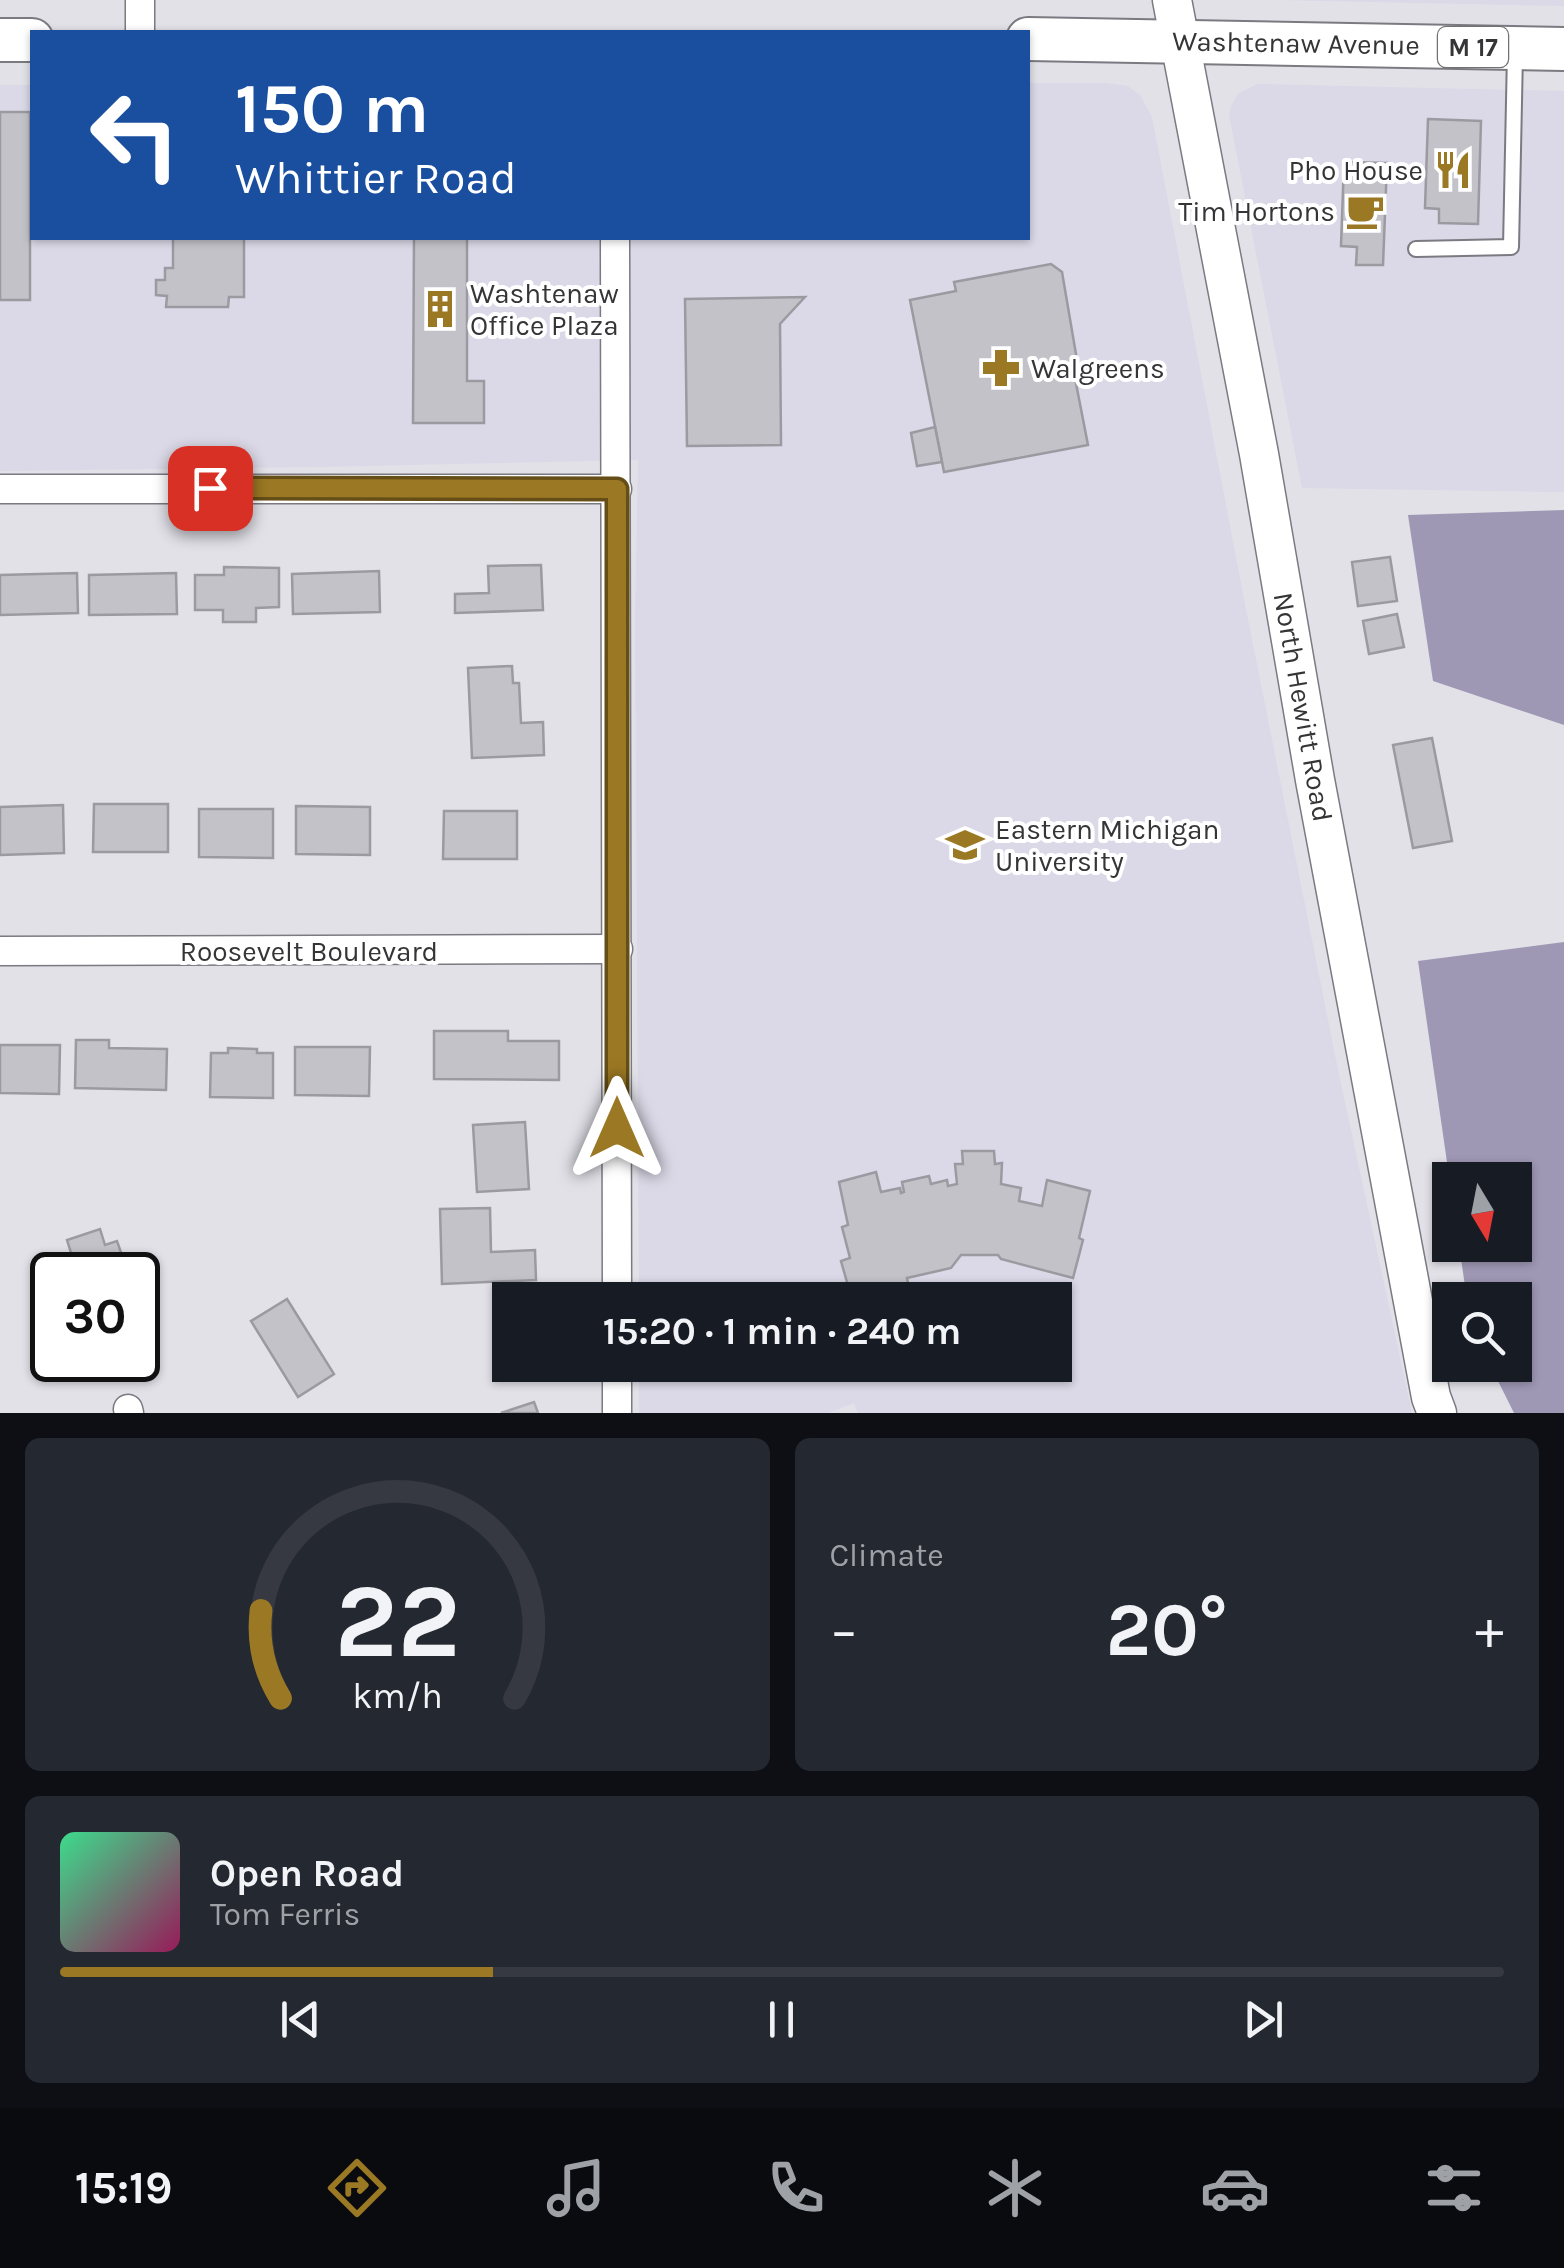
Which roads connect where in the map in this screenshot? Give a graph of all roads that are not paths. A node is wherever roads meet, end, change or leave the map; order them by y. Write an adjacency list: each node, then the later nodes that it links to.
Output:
1 (140, 0): 3 (street)
2 (1177, 20): 4 (main road, Washtenaw Avenue / M 17); 7 (main road, Washtenaw Avenue / M 17); 18 (main road, North Hewitt Road)
3 (140, 30)
4 (1030, 39)
5 (0, 40): 6 (main road)
6 (30, 40)
7 (1515, 48): 8 (main road, Washtenaw Avenue / M 17); 10 (lane)
8 (1564, 49)
9 (615, 240): 12 (street)
10 (1416, 249)
11 (0, 489): 12 (street)
12 (617, 489): 13 (street)
13 (618, 949): 14 (street, Roosevelt Boulevard); 15 (street)
14 (0, 951)
15 (617, 1282)
16 (617, 1382): 17 (street)
17 (617, 1413)
18 (1437, 1413)

